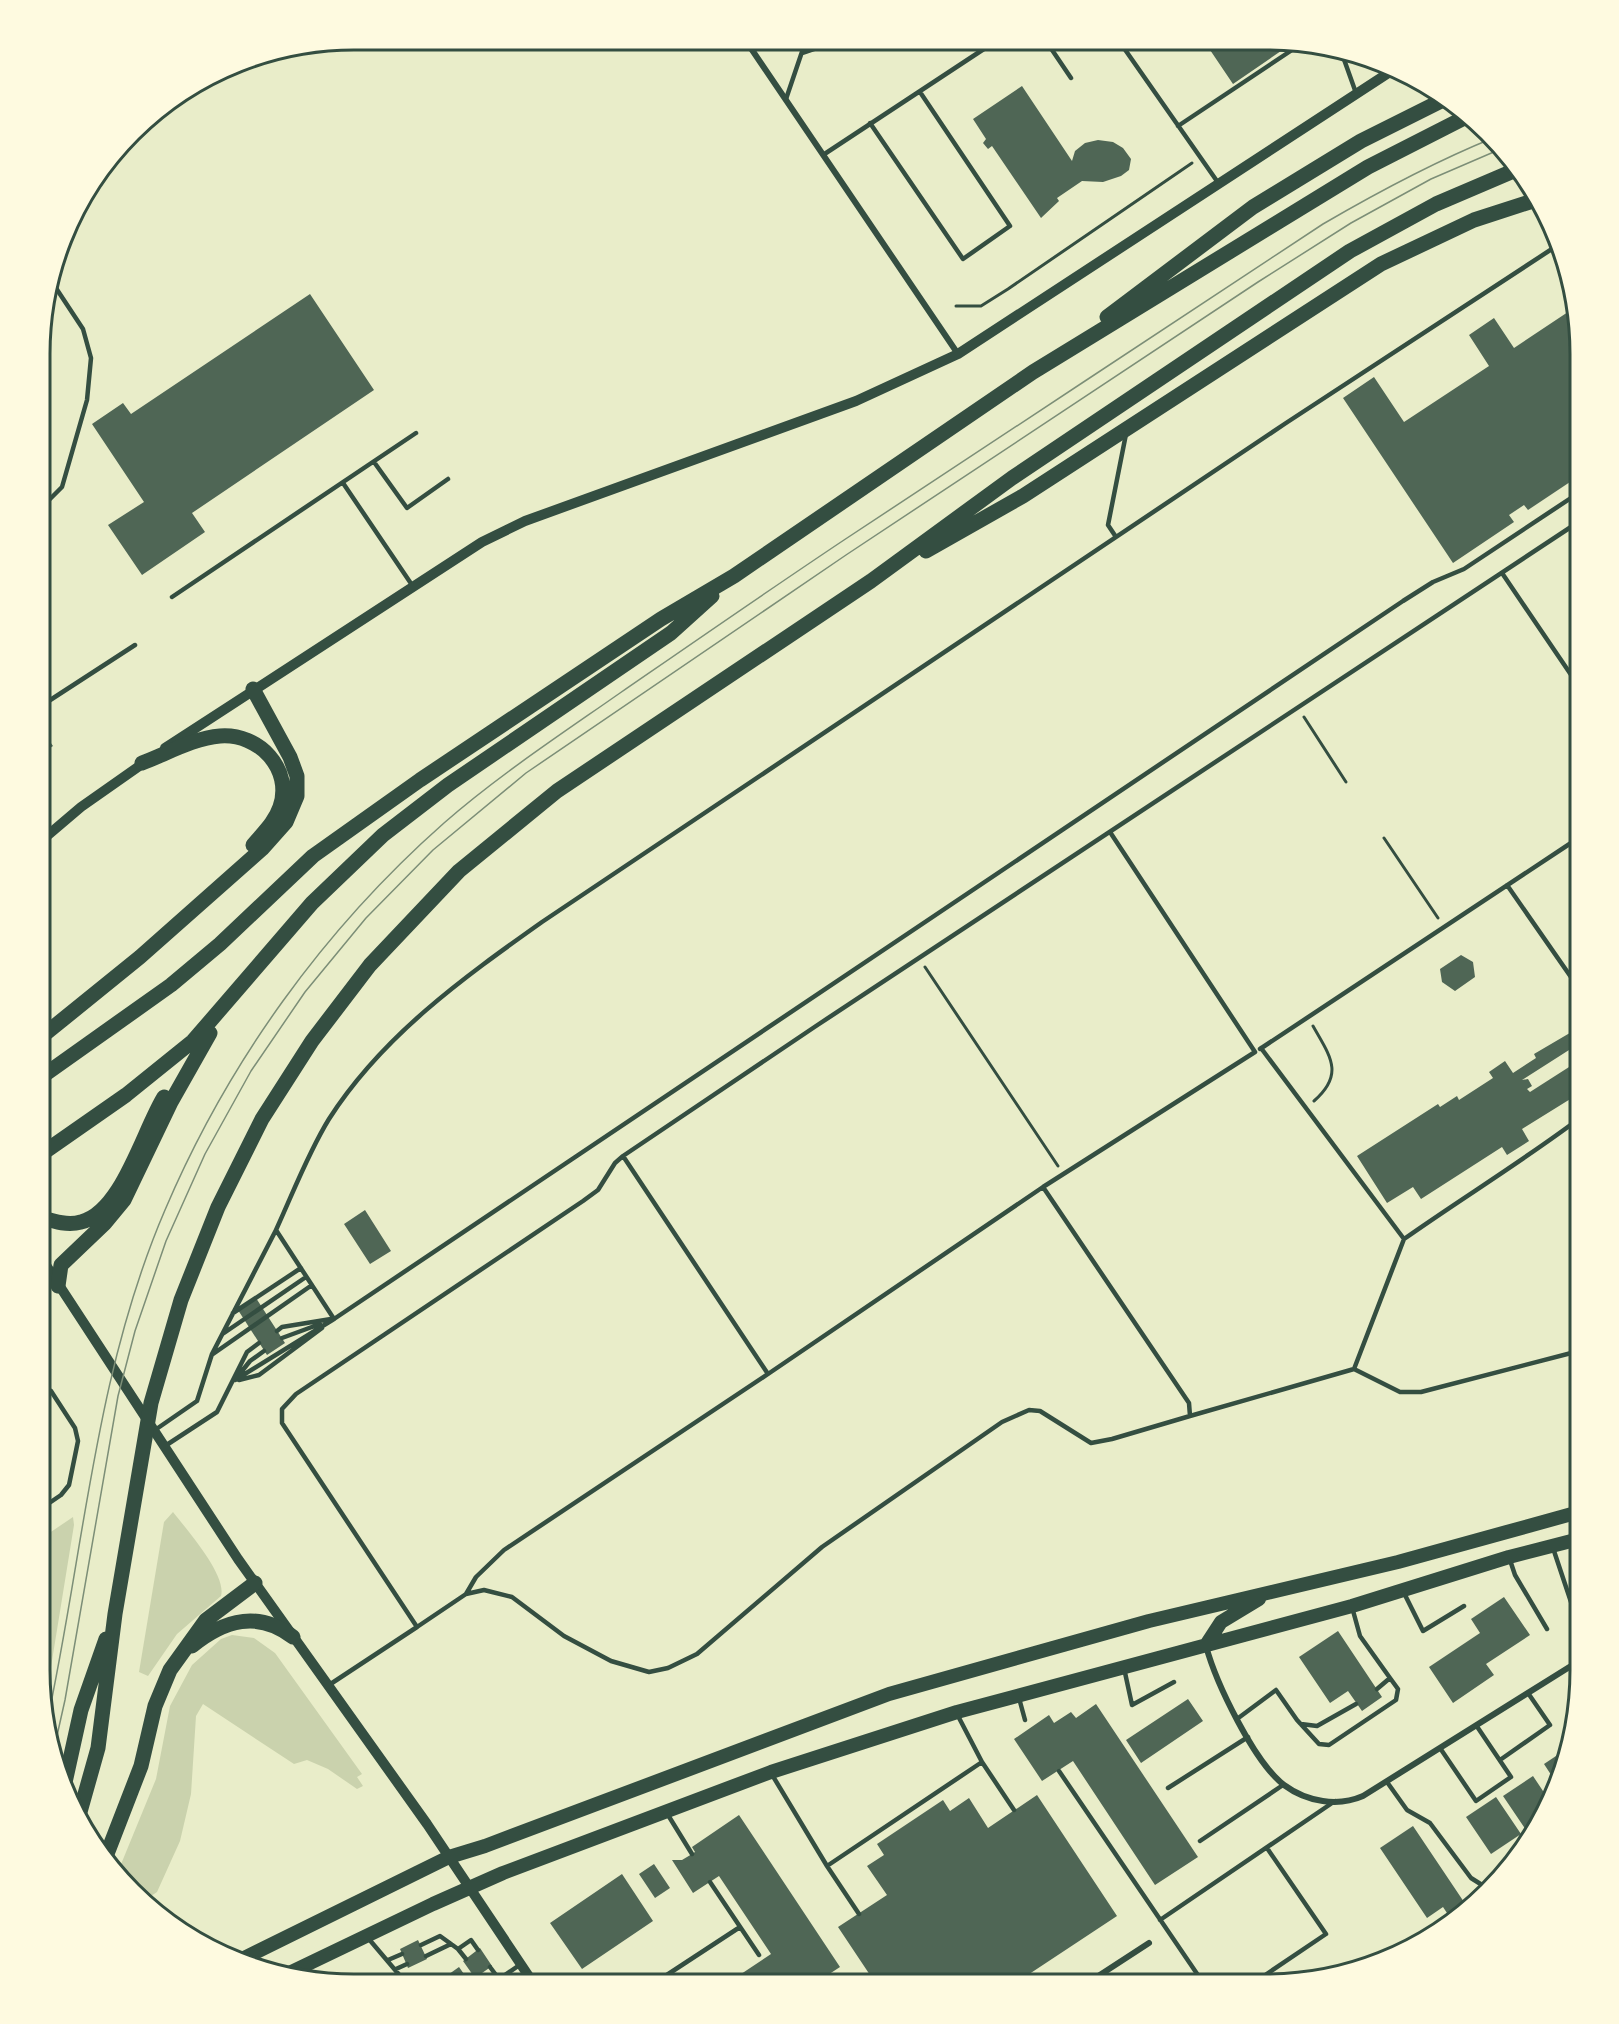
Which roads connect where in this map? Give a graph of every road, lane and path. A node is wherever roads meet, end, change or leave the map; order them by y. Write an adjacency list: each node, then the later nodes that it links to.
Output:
1 (753, 50): 14 (street)
2 (803, 50): 8 (lane)
3 (811, 50): 8 (lane)
4 (983, 50): 12 (lane)
5 (1052, 50): 11 (lane)
6 (1125, 50): 18 (lane)
7 (1291, 51): 18 (lane)
8 (802, 53): 14 (lane)
9 (1344, 60): 13 (lane)
10 (1386, 75): 13 (street)
11 (1071, 78)
12 (920, 92): 17 (lane); 17 (lane)
13 (1357, 94): 22 (street)
14 (786, 99): 19 (street)
15 (1437, 103): 28 (highway)
16 (1460, 120): 28 (highway)
17 (870, 123): 19 (lane)
18 (1178, 126): 20 (lane)
19 (823, 155): 27 (street)
20 (1201, 158): 22 (lane); 26 (path)
21 (1510, 172): 40 (highway)
22 (1219, 184): 27 (street)
23 (1529, 202): 29 (highway)
24 (1551, 250): 37 (lane)
25 (56, 289): 34 (lane)
26 (956, 306)
27 (958, 354): 41 (street)
28 (1034, 372): 39 (highway)
29 (1127, 428): 37 (lane); 40 (highway)
30 (416, 433): 31 (lane)
31 (374, 462): 32 (lane); 33 (lane)
32 (448, 479)
33 (343, 483): 41 (lane); 42 (lane)
34 (50, 499)
35 (1570, 499): 81 (lane)
36 (1570, 528): 38 (lane)
37 (1116, 537): 73 (lane)
38 (1502, 573): 44 (lane); 47 (lane)
39 (734, 576): 58 (highway); 65 (highway)
40 (871, 581): 115 (highway)
41 (413, 586): 45 (street)
42 (172, 597)
43 (135, 645): 46 (lane)
44 (1570, 673)
45 (253, 689): 48 (street); 55 (highway)
46 (50, 700)
47 (1298, 708): 49 (path); 50 (lane)
48 (142, 764): 51 (street); 55 (highway)
49 (1346, 782)
50 (1110, 832): 57 (lane); 64 (lane)
51 (50, 833)
52 (1384, 838): 56 (path)
53 (1570, 844): 54 (lane)
54 (1508, 885): 56 (lane); 59 (lane)
55 (219, 886): 61 (highway)
56 (1444, 927): 60 (lane)
57 (919, 958): 69 (lane); 70 (path)
58 (260, 962): 63 (highway); 68 (highway)
59 (1570, 975)
60 (1307, 1017): 62 (lane); 66 (path)
61 (50, 1030)
62 (1261, 1048): 64 (lane); 66 (lane)
63 (198, 1052): 72 (highway); 79 (highway)
64 (1255, 1052): 70 (lane)
65 (50, 1071)
66 (1306, 1108): 74 (lane)
67 (1570, 1126): 74 (lane)
68 (50, 1148)
69 (623, 1156): 90 (lane); 108 (lane)
70 (1063, 1174): 71 (lane)
71 (1043, 1187): 90 (lane); 93 (lane)
72 (50, 1220)
73 (276, 1230): 75 (lane); 80 (lane)
74 (1404, 1239): 89 (lane)
75 (301, 1268): 77 (lane); 80 (lane)
76 (50, 1275): 79 (street)
77 (306, 1277): 78 (lane); 83 (lane)
78 (312, 1285): 81 (lane); 87 (lane)
79 (58, 1286): 94 (street)
80 (232, 1314): 83 (lane)
81 (333, 1319): 82 (lane); 84 (lane); 91 (lane)
82 (277, 1331)
83 (222, 1334): 87 (lane)
84 (282, 1338)
85 (259, 1343): 91 (lane)
86 (264, 1351): 91 (lane)
87 (212, 1354): 94 (lane)
88 (1570, 1354): 89 (lane)
89 (1354, 1369): 93 (lane)
90 (768, 1374): 104 (lane)
91 (235, 1380): 95 (lane)
92 (50, 1390): 96 (lane)
93 (1190, 1416): 104 (lane)
94 (155, 1430): 95 (street)
95 (165, 1446): 101 (street)
96 (50, 1502)
97 (1570, 1514): 103 (main road)
98 (1570, 1541): 99 (main road)
99 (1552, 1546): 100 (main road); 105 (lane)
100 (1509, 1557): 102 (main road); 109 (lane)
101 (255, 1583): 110 (street); 112 (highway)
102 (1403, 1591): 106 (main road); 107 (lane)
103 (1271, 1592): 111 (main road); 146 (main road)
104 (466, 1594): 108 (lane)
105 (1570, 1599)
106 (1352, 1606): 111 (main road); 116 (lane)
107 (1464, 1606)
108 (417, 1627): 118 (lane)
109 (1547, 1629)
110 (293, 1637): 112 (highway); 118 (street)
111 (1206, 1645): 114 (main road); 124 (street)
112 (178, 1658): 144 (highway)
113 (1570, 1667): 120 (street)
114 (1124, 1668): 117 (lane); 121 (main road)
115 (100, 1678): 132 (highway); 139 (highway)
116 (1390, 1678): 119 (lane); 126 (lane)
117 (1174, 1682)
118 (329, 1686): 146 (street)
119 (1377, 1689)
120 (1528, 1693): 127 (street); 130 (lane)
121 (1018, 1695): 123 (main road); 125 (lane)
122 (1356, 1704): 126 (lane)
123 (957, 1712): 131 (lane); 134 (main road)
124 (1237, 1719): 126 (lane); 128 (street)
125 (1025, 1720)
126 (1297, 1720)
127 (1476, 1725): 129 (street); 130 (lane)
128 (1248, 1737): 136 (street); 137 (lane)
129 (1440, 1748): 130 (lane); 135 (street)
130 (1500, 1760)
131 (982, 1762): 140 (lane); 147 (lane)
132 (67, 1771)
133 (1059, 1771): 152 (lane)
134 (771, 1772): 141 (main road); 147 (lane)
135 (1387, 1782): 138 (street); 149 (lane)
136 (1283, 1785): 138 (street); 142 (lane)
137 (1168, 1788)
138 (1335, 1801): 143 (lane)
139 (82, 1806)
140 (1014, 1810)
141 (666, 1812): 145 (lane); 150 (main road)
142 (1200, 1841)
143 (1267, 1848): 152 (lane); 178 (lane)
144 (108, 1850)
145 (692, 1854)
146 (449, 1857): 150 (street); 161 (main road)
147 (827, 1866): 151 (lane)
148 (710, 1882): 153 (lane)
149 (1481, 1884)
150 (469, 1888): 154 (main road); 167 (street)
151 (859, 1914)
152 (1160, 1920): 177 (lane)
153 (740, 1927): 162 (lane); 175 (lane)
154 (366, 1936): 165 (lane); 169 (main road)
155 (1149, 1943): 176 (street)
156 (451, 1944): 157 (lane); 158 (lane); 163 (lane)
157 (421, 1945)
158 (458, 1949): 159 (lane); 164 (lane)
159 (478, 1950)
160 (402, 1954): 165 (lane)
161 (249, 1955)
162 (759, 1955)
163 (426, 1956)
164 (466, 1959)
165 (388, 1960): 170 (lane)
166 (407, 1964): 170 (lane)
167 (521, 1964): 173 (lane); 174 (street)
168 (490, 1967): 172 (lane)
169 (297, 1969)
170 (396, 1969): 171 (lane)
171 (400, 1974)
172 (496, 1974)
173 (507, 1974)
174 (528, 1974)
175 (669, 1974)
176 (1101, 1974)
177 (1197, 1974)
178 (1267, 1974)

